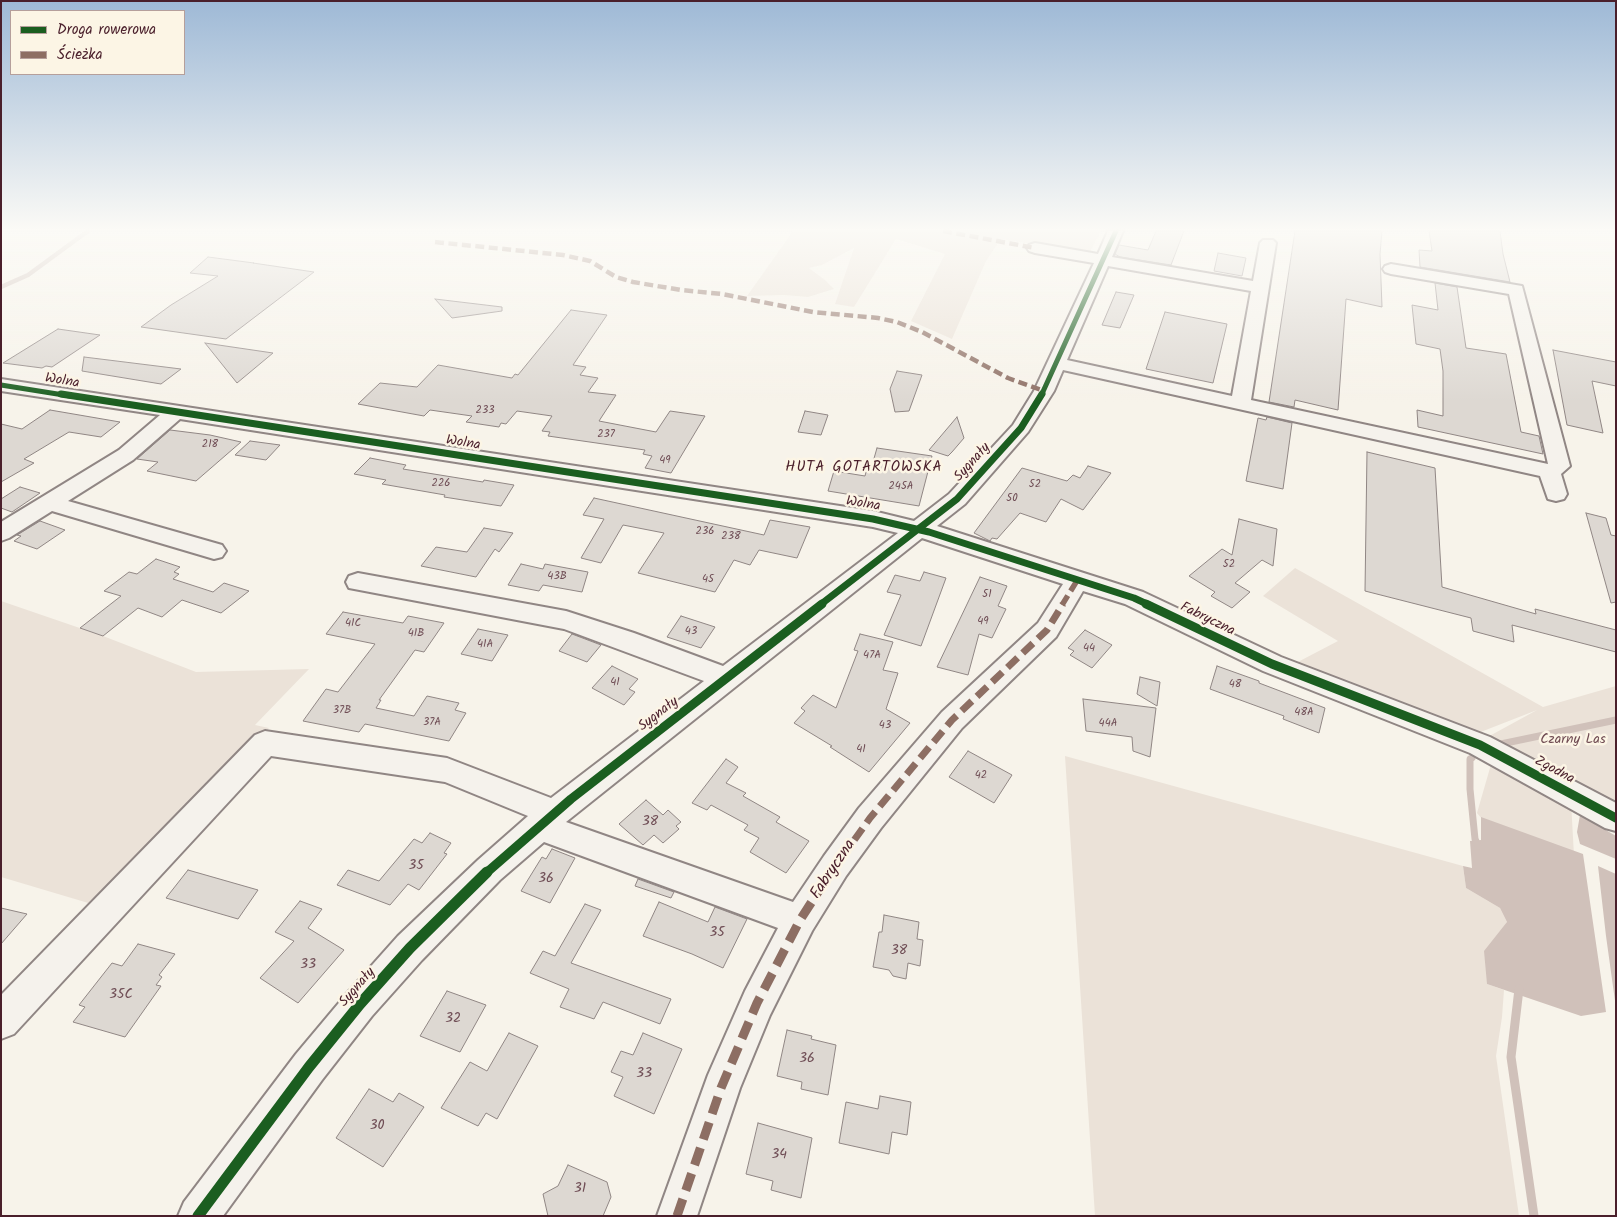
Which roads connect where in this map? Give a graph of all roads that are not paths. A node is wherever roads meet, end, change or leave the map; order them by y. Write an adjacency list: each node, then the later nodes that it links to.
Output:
1 (1260, 287): 6 (street)
2 (1085, 288): 4 (street, Sygnały)
3 (1503, 288): 8 (street)
4 (1057, 362): 6 (street); 11 (street, Sygnały)
5 (1, 386): 7 (street, Wolna)
6 (1240, 404): 8 (street)
7 (176, 412): 10 (street); 11 (street, Wolna)
8 (1549, 471): 9 (street)
9 (1556, 494)
10 (48, 503): 12 (street); 13 (street)
11 (920, 530): 14 (street, Fabryczna); 16 (street, Sygnały)
12 (1, 533)
13 (214, 551)
14 (1078, 579): 17 (street, Fabryczna); 20 (street, Fabryczna)
15 (358, 582): 16 (street)
16 (728, 678): 19 (street, Sygnały)
17 (1480, 745): 18 (street, Zgodna)
18 (1616, 818)
19 (546, 820): 20 (street); 21 (street); 22 (street, Sygnały)
20 (800, 920): 23 (street, Fabryczna)
21 (1, 1021)
22 (198, 1216)
23 (677, 1216)

